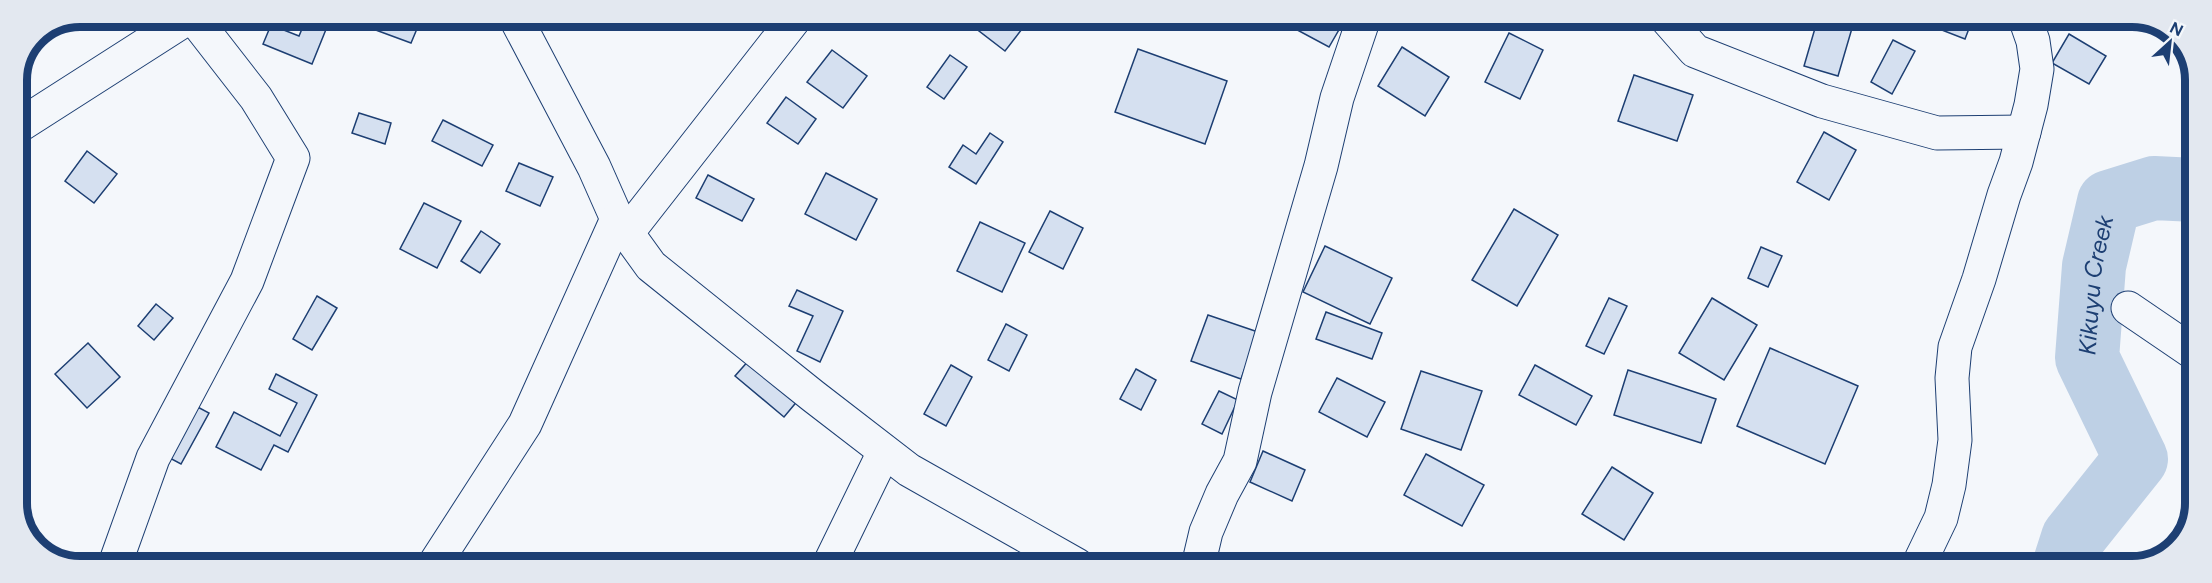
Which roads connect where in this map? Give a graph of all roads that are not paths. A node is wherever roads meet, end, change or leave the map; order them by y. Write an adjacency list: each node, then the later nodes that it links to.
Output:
1 (175, 27): 8 (street)
2 (199, 27): 14 (street)
3 (520, 27): 10 (street)
4 (788, 27): 10 (street)
5 (1361, 27): 18 (street)
6 (1674, 27): 9 (street)
7 (2029, 27): 9 (street)
8 (27, 120)
9 (2024, 132): 19 (street)
10 (622, 226): 13 (street); 15 (street)
11 (2128, 308): 12 (street)
12 (2185, 347)
13 (884, 452): 16 (street); 17 (street)
14 (118, 556)
15 (440, 556)
16 (833, 556)
17 (1060, 556)
18 (1200, 556)
19 (1923, 556)

